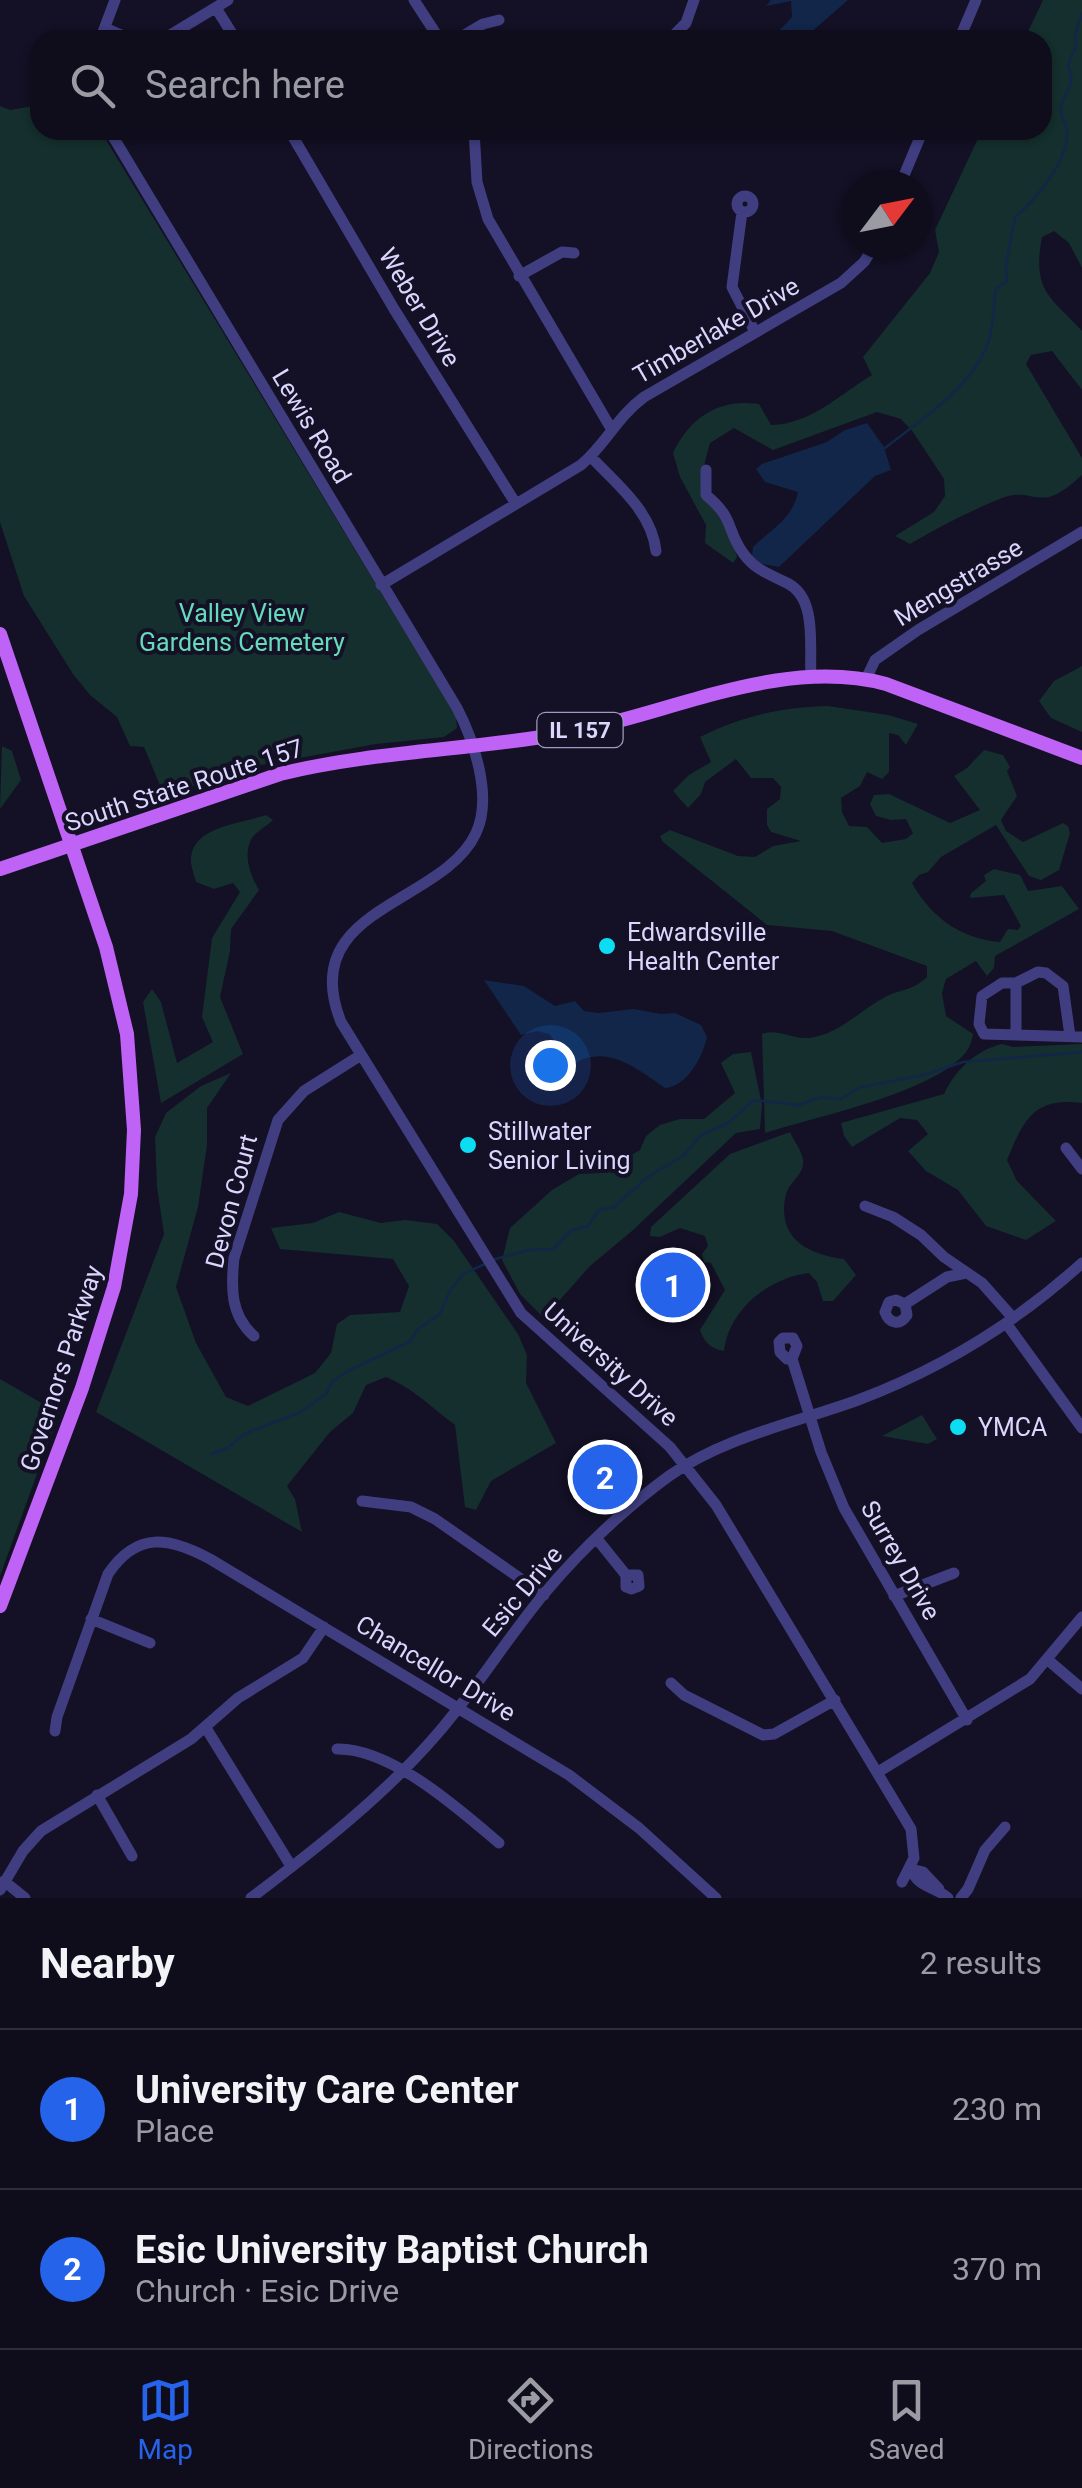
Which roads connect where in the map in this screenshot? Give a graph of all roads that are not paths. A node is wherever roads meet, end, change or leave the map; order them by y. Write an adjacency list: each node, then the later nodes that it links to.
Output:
1 (115, 0): 8 (street)
2 (228, 0): 6 (street)
3 (414, 0): 11 (street)
4 (694, 0): 13 (street)
5 (976, 0): 14 (street)
6 (216, 8): 9 (street); 10 (street)
7 (499, 20): 12 (street)
8 (104, 30)
9 (179, 30)
10 (230, 30)
11 (434, 30)
12 (473, 30)
13 (679, 30)
14 (964, 30)
15 (115, 140): 31 (street, Lewis Road)
16 (295, 140): 28 (street, Weber Drive)
17 (475, 140): 23 (street)
18 (918, 140): 19 (street)
19 (906, 170)
20 (742, 212): 24 (street)
21 (574, 252): 23 (street)
22 (865, 260): 24 (street, Timberlake Drive)
23 (520, 276): 25 (street)
24 (755, 332): 25 (street, Timberlake Drive)
25 (612, 430): 26 (street, Timberlake Drive)
26 (591, 457): 28 (street, Timberlake Drive); 30 (street)
27 (706, 470): 33 (street)
28 (516, 504): 31 (street, Timberlake Drive)
29 (1082, 532): 34 (street, Mengstrasse)
30 (656, 551)
31 (381, 585): 35 (street, Lewis Road)
32 (0, 634): 37 (main road, Governors Parkway)
33 (811, 676): 34 (main road, South State Route 157 / IL 157); 35 (main road, South State Route 157 / IL 157)
34 (866, 679): 36 (main road, South State Route 157 / IL 157)
35 (470, 746): 37 (main road, South State Route 157 / IL 157); 44 (street, University Drive)
36 (1082, 758)
37 (72, 844): 38 (main road, South State Route 157 / IL 157); 65 (main road, Governors Parkway)
38 (0, 869)
39 (1016, 984): 41 (street); 42 (street); 42 (street)
40 (1082, 1013): 41 (street)
41 (1066, 1018): 43 (street)
42 (1016, 1034): 43 (street)
43 (1076, 1036)
44 (361, 1055): 54 (street, Devon Court); 58 (street, University Drive)
45 (1066, 1148): 46 (street)
46 (1082, 1169)
47 (865, 1206): 48 (street)
48 (944, 1257): 50 (street); 51 (street)
49 (1082, 1263): 53 (street, Esic Drive)
50 (966, 1273): 51 (street); 53 (street)
51 (941, 1281): 52 (street)
52 (906, 1304)
53 (1006, 1323): 56 (street, Esic Drive); 57 (street)
54 (254, 1336)
55 (792, 1359): 56 (street, Surrey Drive)
56 (810, 1416): 58 (street, Esic Drive); 64 (street, Surrey Drive)
57 (1082, 1428)
58 (686, 1465): 60 (street, Esic Drive); 73 (street, University Drive)
59 (362, 1501): 63 (street)
60 (597, 1539): 62 (street); 63 (street, Esic Drive)
61 (954, 1573): 64 (street)
62 (626, 1575)
63 (544, 1595): 74 (street, Esic Drive)
64 (894, 1596): 75 (street, Surrey Drive)
65 (0, 1606)
66 (1082, 1617): 70 (street)
67 (91, 1620): 68 (street); 69 (street); 77 (street)
68 (324, 1627): 74 (street, Chancellor Drive); 76 (street, Chancellor Drive)
69 (150, 1642)
70 (1048, 1660): 72 (street); 75 (street)
71 (671, 1684): 73 (street)
72 (1082, 1688)
73 (834, 1700): 80 (street, University Drive)
74 (459, 1707): 79 (street, Esic Drive); 93 (street, Chancellor Drive)
75 (967, 1720): 80 (street)
76 (206, 1728): 81 (street, Chancellor Drive); 85 (street)
77 (55, 1732)
78 (337, 1749): 79 (street)
79 (402, 1772): 83 (street); 85 (street, Esic Drive)
80 (878, 1772): 86 (street, University Drive)
81 (97, 1795): 84 (street); 88 (street, Chancellor Drive)
82 (1006, 1827): 94 (street)
83 (499, 1843)
84 (132, 1856)
85 (291, 1866): 89 (street, Esic Drive)
86 (911, 1869): 87 (street); 90 (street)
87 (902, 1882)
88 (2, 1885): 91 (street)
89 (266, 1894): 92 (street, Esic Drive)
90 (943, 1894)
91 (25, 1898)
92 (251, 1898)
93 (716, 1898)
94 (961, 1898)

